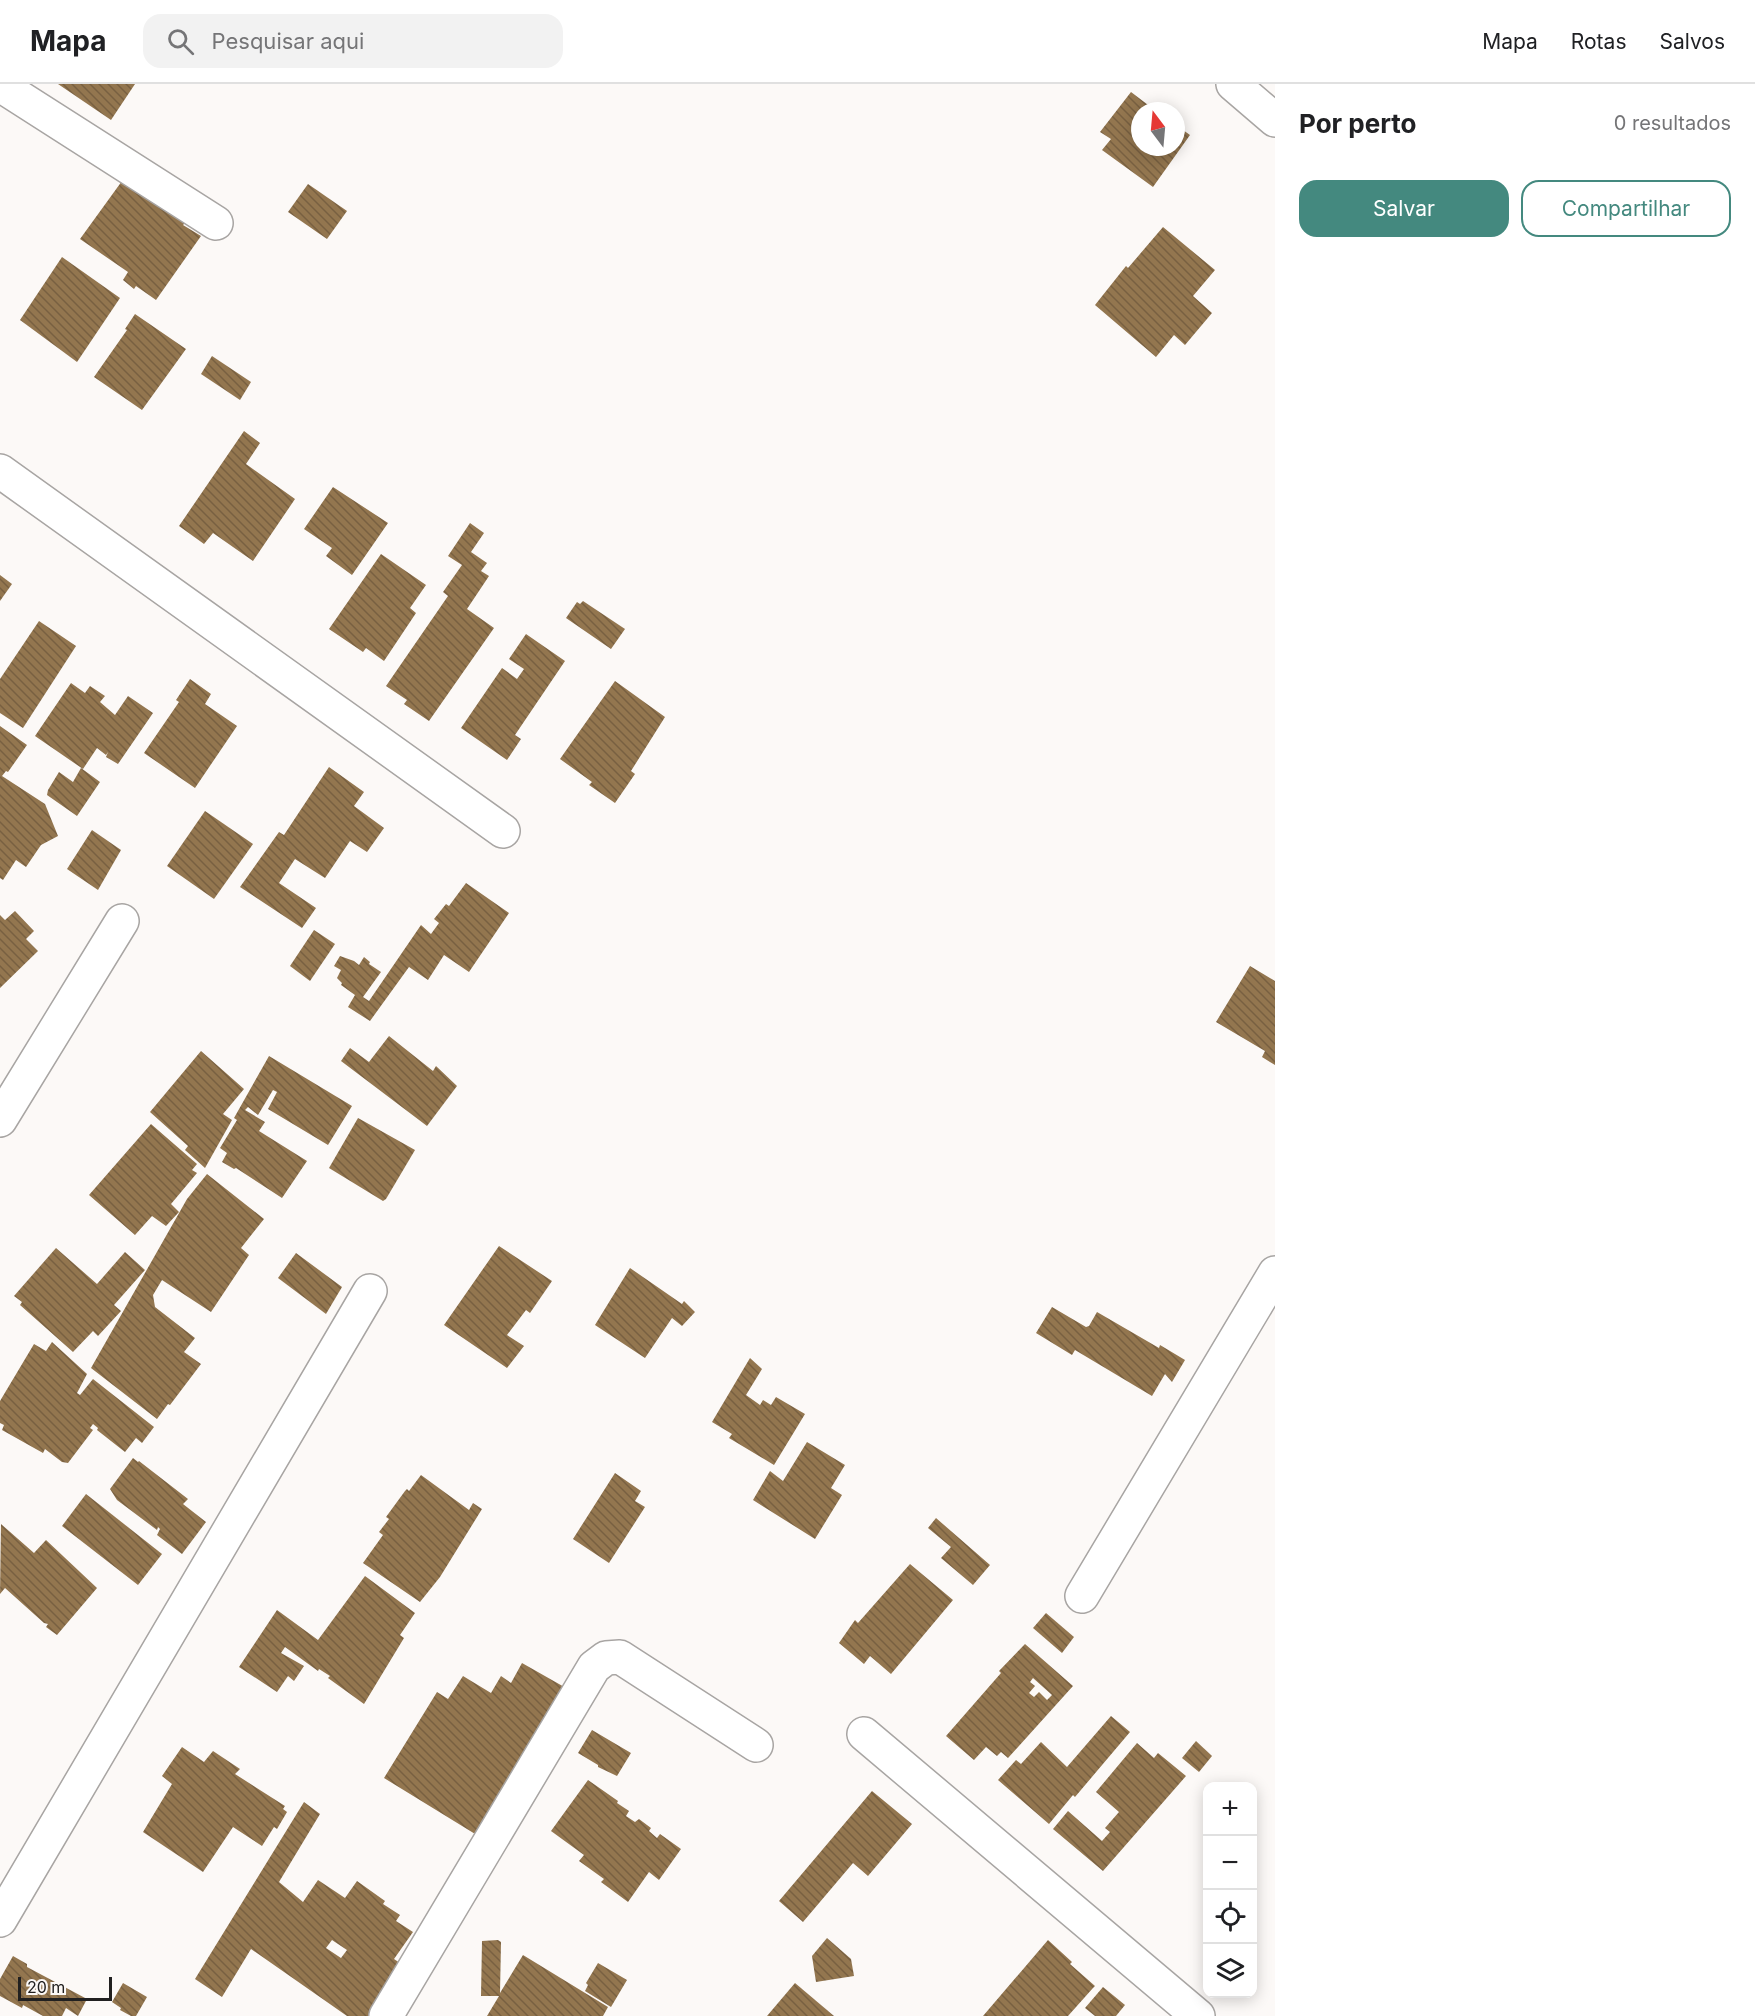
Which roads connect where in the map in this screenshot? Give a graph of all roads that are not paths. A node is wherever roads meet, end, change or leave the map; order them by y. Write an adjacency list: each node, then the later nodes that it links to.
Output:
1 (1233, 84): 3 (street)
2 (0, 85): 4 (street)
3 (1275, 120)
4 (216, 223)
5 (0, 471): 6 (street)
6 (503, 831)
7 (122, 921): 8 (street)
8 (0, 1120)
9 (1275, 1273): 11 (street)
10 (370, 1291): 14 (street)
11 (1082, 1596)
12 (864, 1734): 16 (street)
13 (756, 1745): 15 (street)
14 (0, 1920)
15 (386, 2016)
16 (1198, 2016)

